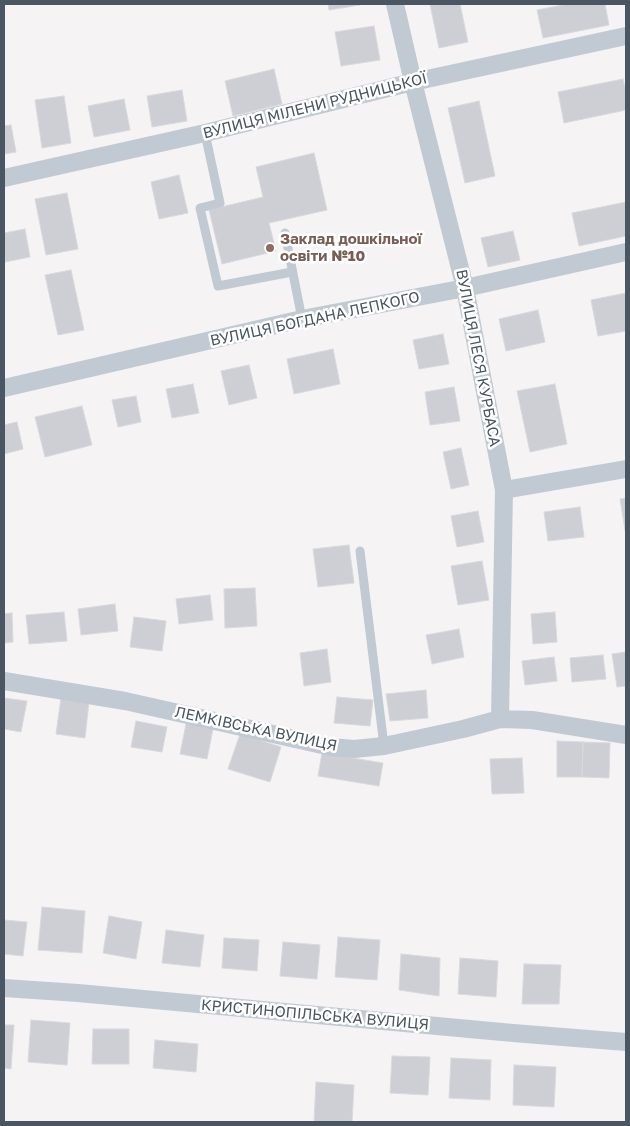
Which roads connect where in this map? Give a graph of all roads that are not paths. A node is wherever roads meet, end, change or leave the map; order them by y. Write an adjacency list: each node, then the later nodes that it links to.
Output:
1 (395, 4): 3 (street, ВУЛИЦЯ ЛЕСЯ КУРБАСА)
2 (626, 36): 3 (street, ВУЛИЦЯ МІЛЕНИ РУДНИЦЬКОЇ)
3 (413, 82): 4 (street, ВУЛИЦЯ МІЛЕНИ РУДНИЦЬКОЇ); 9 (street, ВУЛИЦЯ ЛЕСЯ КУРБАСА)
4 (205, 133): 5 (street, ВУЛИЦЯ МІЛЕНИ РУДНИЦЬКОЇ); 8 (lane)
5 (4, 178)
6 (285, 233): 8 (lane)
7 (626, 252): 9 (street, ВУЛИЦЯ БОГДАНА ЛЕПКОГО)
8 (292, 272): 10 (lane)
9 (465, 288): 10 (street, ВУЛИЦЯ БОГДАНА ЛЕПКОГО); 13 (street, ВУЛИЦЯ ЛЕСЯ КУРБАСА)
10 (302, 319): 11 (street, ВУЛИЦЯ БОГДАНА ЛЕПКОГО)
11 (4, 388)
12 (626, 469): 13 (street)
13 (504, 490): 16 (street, ВУЛИЦЯ ЛЕСЯ КУРБАСА)
14 (360, 551): 18 (lane)
15 (4, 681): 18 (street, ЛЕМКІВСЬКА ВУЛИЦЯ)
16 (500, 719): 17 (street, ЛЕМКІВСЬКА ВУЛИЦЯ); 18 (street, ЛЕМКІВСЬКА ВУЛИЦЯ)
17 (626, 735)
18 (384, 746)
19 (4, 988): 20 (street, КРИСТИНОПІЛЬСЬКА ВУЛИЦЯ)
20 (626, 1042)

